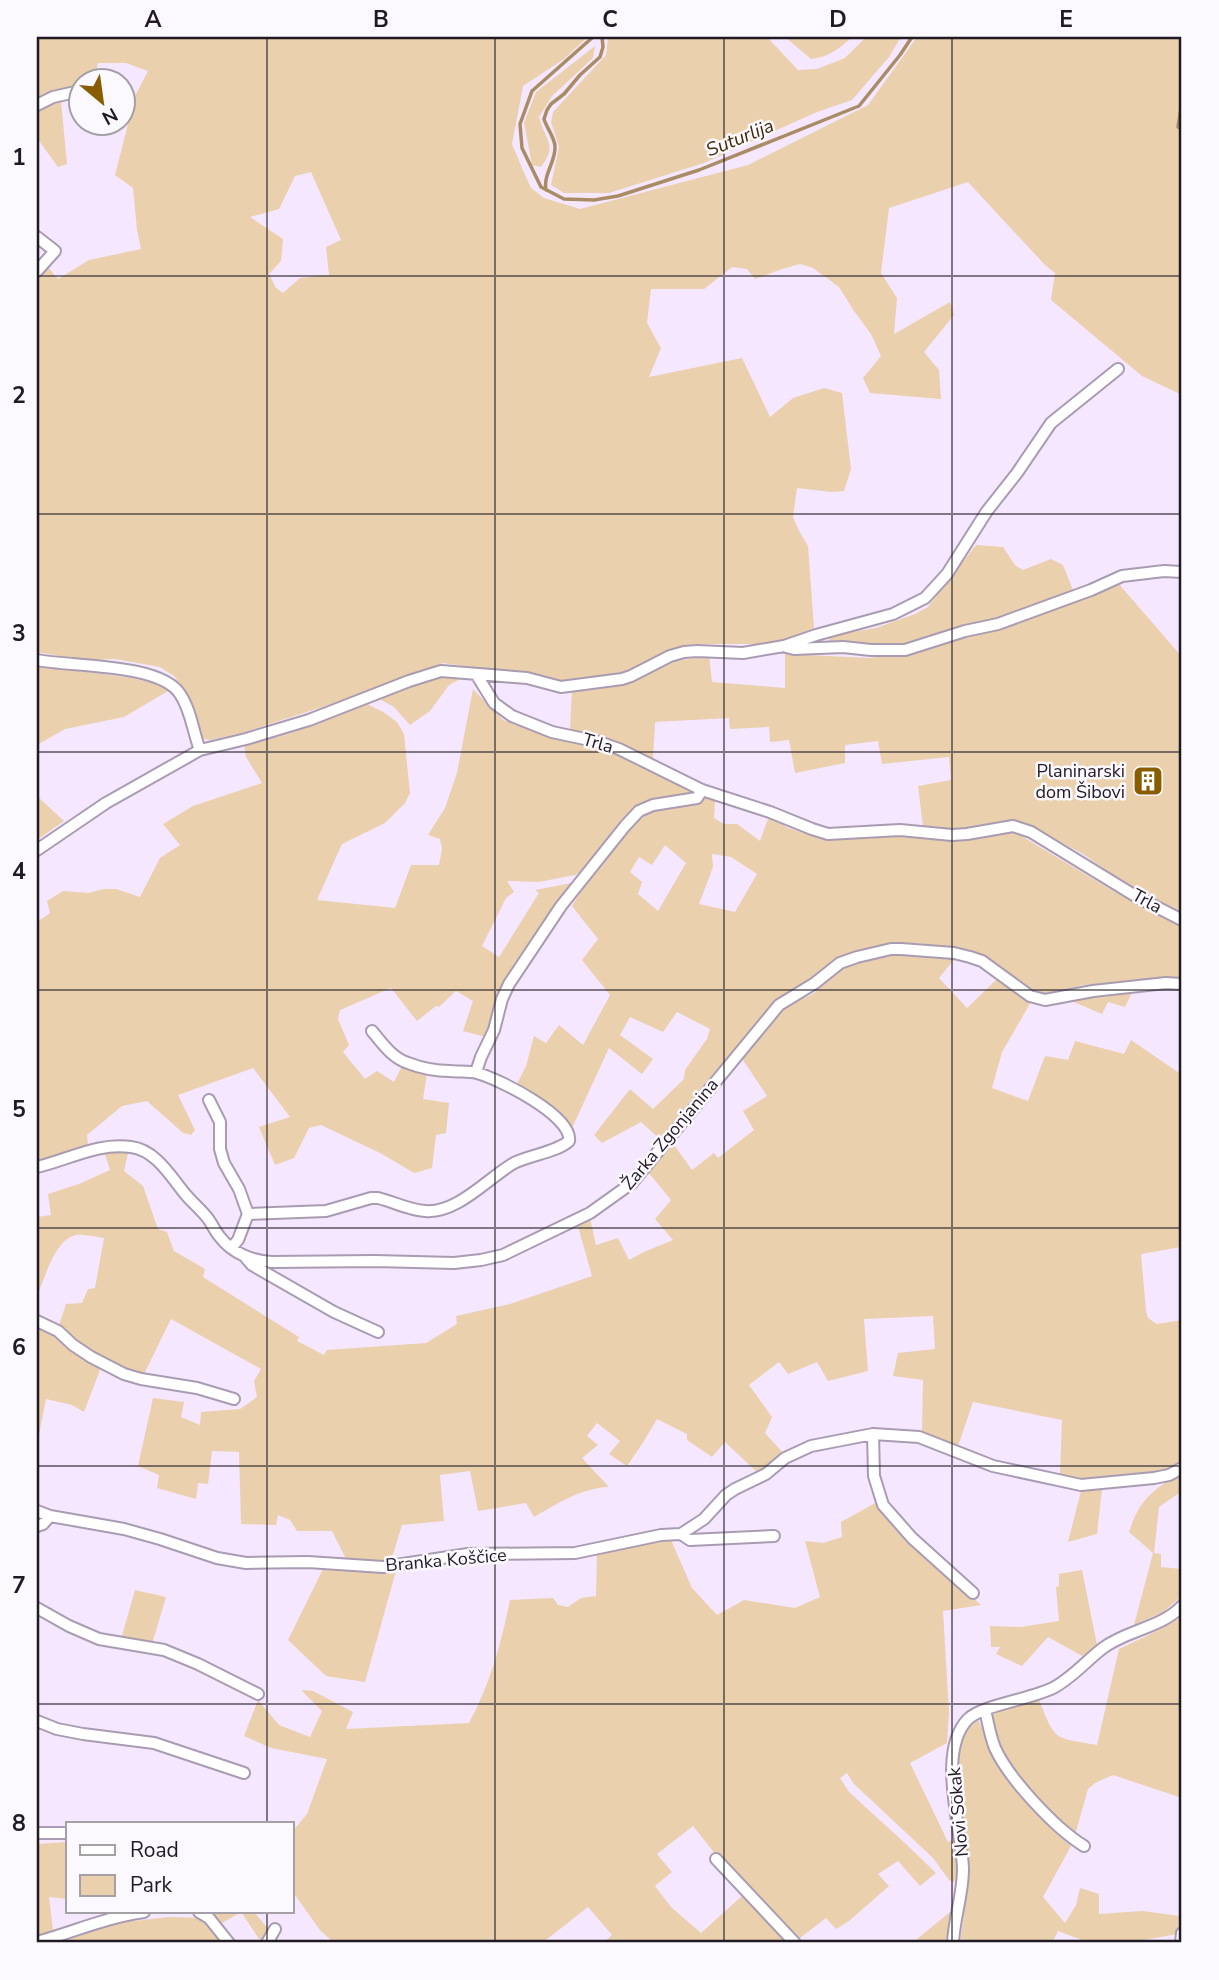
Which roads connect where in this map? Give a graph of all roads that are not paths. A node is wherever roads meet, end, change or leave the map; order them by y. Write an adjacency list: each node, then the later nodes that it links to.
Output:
1 (66, 94): 2 (street)
2 (37, 105)
3 (37, 237): 4 (street)
4 (37, 271)
5 (1118, 369): 7 (street)
6 (1182, 572): 7 (street)
7 (784, 646): 9 (street)
8 (37, 660): 10 (street)
9 (476, 674): 10 (street); 11 (street, Trla)
10 (200, 750): 12 (street)
11 (702, 790): 13 (street, Trla); 16 (street)
12 (37, 850)
13 (1182, 920)
14 (1182, 984): 21 (street, Žarka Zgonjanina)
15 (372, 1031): 16 (street)
16 (476, 1072): 19 (street)
17 (209, 1100): 19 (street)
18 (37, 1167): 20 (street, Žarka Zgonjanina)
19 (248, 1214): 20 (street)
20 (231, 1248): 21 (street, Žarka Zgonjanina)
21 (245, 1256): 23 (street)
22 (37, 1321): 24 (street)
23 (378, 1332)
24 (234, 1399)
25 (873, 1434): 26 (street); 30 (street); 32 (street)
26 (1182, 1468)
27 (37, 1511): 28 (street, Branka Koščice)
28 (50, 1516): 29 (street); 30 (street, Branka Koščice)
29 (37, 1527)
30 (681, 1534): 31 (street, Branka Koščice)
31 (774, 1535)
32 (973, 1593)
33 (1182, 1606): 36 (street, Novi Sokak)
34 (37, 1608): 35 (street)
35 (258, 1694)
36 (985, 1710): 41 (street); 52 (street, Novi Sokak)
37 (37, 1721): 38 (street)
38 (244, 1773)
39 (37, 1833): 40 (street)
40 (66, 1833)
41 (1084, 1846)
42 (716, 1859): 51 (street)
43 (135, 1913): 45 (street)
44 (201, 1913): 49 (street)
45 (108, 1916): 48 (street)
46 (275, 1929): 50 (street)
47 (1182, 1933): 53 (street)
48 (37, 1942)
49 (229, 1943)
50 (267, 1943)
51 (795, 1943)
52 (953, 1943)
53 (1181, 1943)

